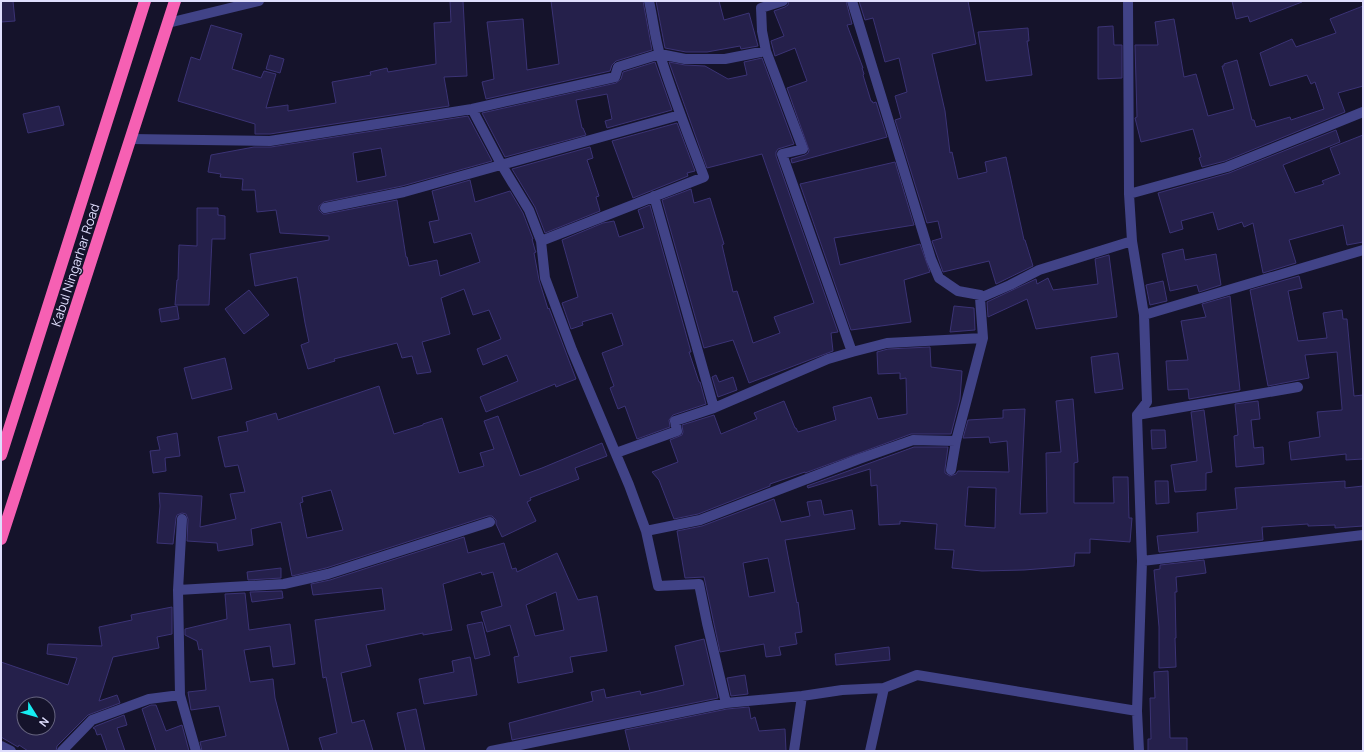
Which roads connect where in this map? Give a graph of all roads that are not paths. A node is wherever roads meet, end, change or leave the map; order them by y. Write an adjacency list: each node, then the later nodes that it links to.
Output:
1 (145, 1): 31 (highway, Kabul Ningarhar Road)
2 (175, 1): 8 (highway, Kabul Ningarhar Road)
3 (259, 1): 8 (street)
4 (649, 1): 10 (street)
5 (783, 1): 9 (street)
6 (852, 1): 22 (street)
7 (1128, 1): 16 (street)
8 (168, 23): 14 (highway, Kabul Ningarhar Road)
9 (766, 51): 10 (street); 25 (street)
10 (660, 54): 11 (street); 13 (street)
11 (472, 109): 14 (street); 15 (street)
12 (1363, 112): 16 (street)
13 (680, 115): 15 (street); 17 (street)
14 (130, 139): 37 (highway, Kabul Ningarhar Road)
15 (501, 164): 18 (street); 19 (street)
16 (1129, 194): 20 (street)
17 (654, 196): 19 (street); 27 (street)
18 (325, 208)
19 (540, 241): 30 (street)
20 (1132, 241): 22 (street); 23 (street)
21 (1363, 250): 23 (street)
22 (980, 298): 24 (street)
23 (1144, 315): 28 (street)
24 (983, 338): 25 (street); 29 (street)
25 (852, 352): 27 (street)
26 (1298, 387): 28 (street)
27 (714, 408): 30 (street)
28 (1137, 415): 38 (street)
29 (956, 441): 32 (street); 35 (street)
30 (616, 453): 35 (street)
31 (1, 455)
32 (950, 470)
33 (182, 519): 39 (street)
34 (490, 522): 39 (street)
35 (646, 531): 43 (street)
36 (1363, 535): 38 (street)
37 (1, 538)
38 (1142, 562): 44 (street)
39 (178, 590): 41 (street)
40 (884, 688): 42 (street); 44 (street); 51 (street)
41 (180, 695): 47 (street); 48 (street)
42 (802, 696): 43 (street); 50 (street)
43 (726, 703): 49 (street)
44 (1137, 711): 52 (street)
45 (1, 746): 46 (street)
46 (11, 751)
47 (62, 751)
48 (196, 751)
49 (491, 751)
50 (794, 751)
51 (870, 751)
52 (1139, 751)

